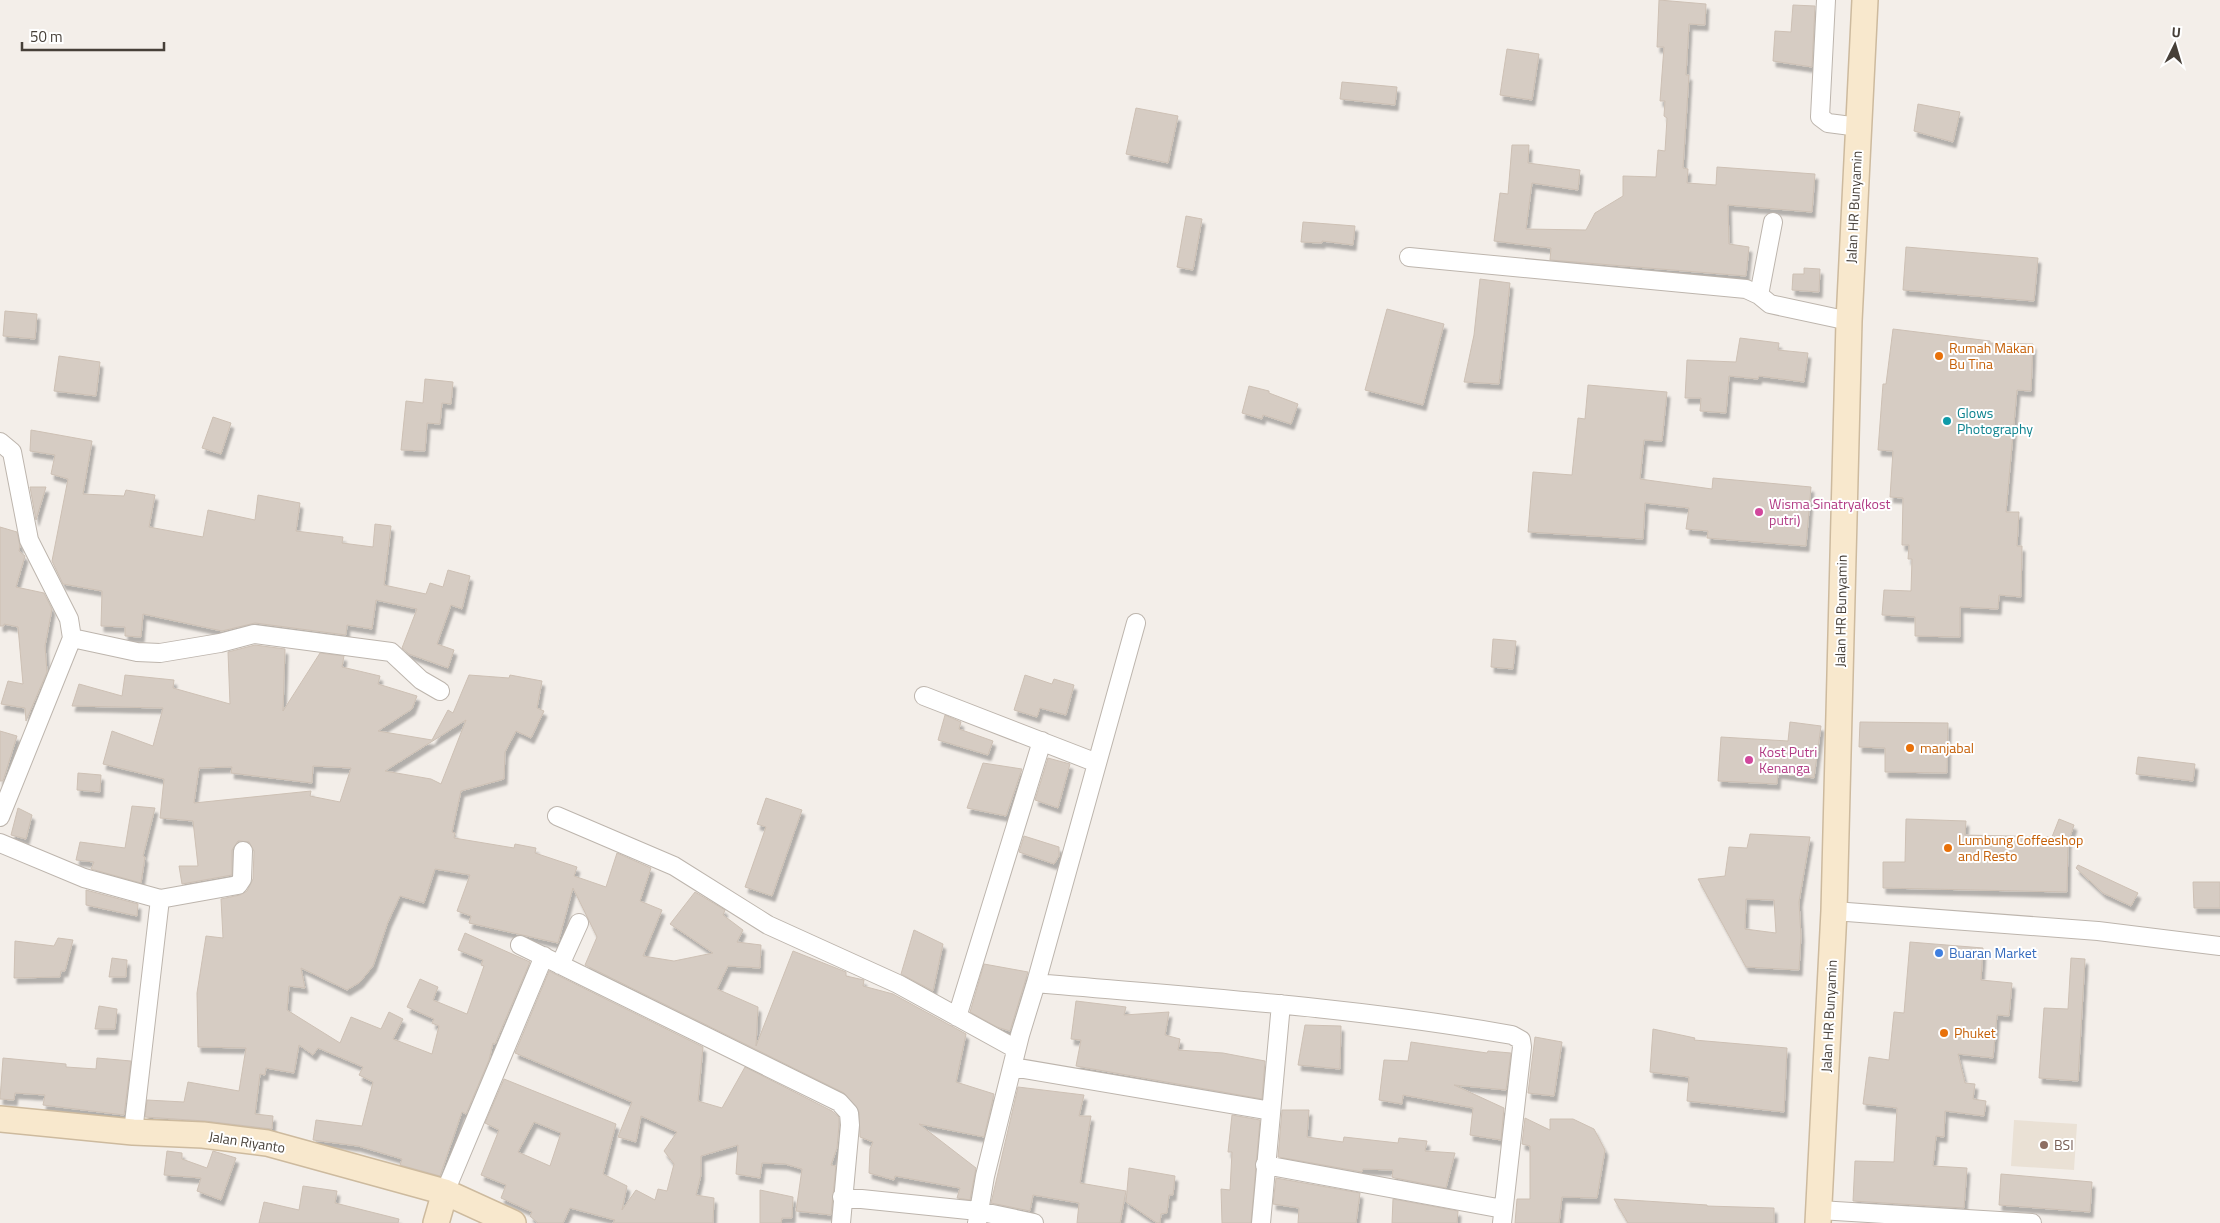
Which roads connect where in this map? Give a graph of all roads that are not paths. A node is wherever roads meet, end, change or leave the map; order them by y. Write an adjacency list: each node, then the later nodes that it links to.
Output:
1 (1826, 0): 3 (street)
2 (1865, 0): 3 (main road, Jalan HR Bunyamin)
3 (1859, 127): 7 (main road, Jalan HR Bunyamin)
4 (1773, 222): 6 (street)
5 (1409, 257): 6 (street)
6 (1759, 295): 7 (street)
7 (1848, 321): 20 (main road, Jalan HR Bunyamin)
8 (0, 442): 10 (street)
9 (1136, 623): 14 (street)
10 (72, 638): 11 (street); 16 (street)
11 (440, 691)
12 (924, 696): 13 (street)
13 (1042, 741): 14 (street); 28 (street)
14 (1097, 763): 26 (street)
15 (557, 816): 28 (street)
16 (0, 817)
17 (0, 844): 19 (street)
18 (243, 851): 19 (street)
19 (160, 899): 33 (street)
20 (1834, 911): 23 (street); 38 (main road, Jalan HR Bunyamin)
21 (579, 923): 25 (street)
22 (520, 945): 24 (street)
23 (2220, 946)
24 (544, 956): 25 (street); 35 (street)
25 (560, 965): 36 (street)
26 (1036, 983): 27 (street); 29 (street)
27 (1281, 1004): 31 (street); 37 (street)
28 (957, 1016): 29 (street)
29 (1016, 1049): 30 (street)
30 (1013, 1067): 31 (street); 39 (street)
31 (1271, 1111): 34 (street)
32 (0, 1119): 33 (main road, Jalan Riyanto)
33 (133, 1132): 35 (main road, Jalan Riyanto)
34 (1265, 1165): 37 (street); 44 (street)
35 (445, 1192): 40 (main road); 41 (main road, Jalan Riyanto)
36 (842, 1197): 39 (street); 42 (street)
37 (1503, 1216)
38 (1819, 1216): 45 (street)
39 (977, 1217): 43 (street)
40 (436, 1223)
41 (512, 1223)
42 (840, 1223)
43 (1034, 1223)
44 (1261, 1223)
45 (2032, 1223)

